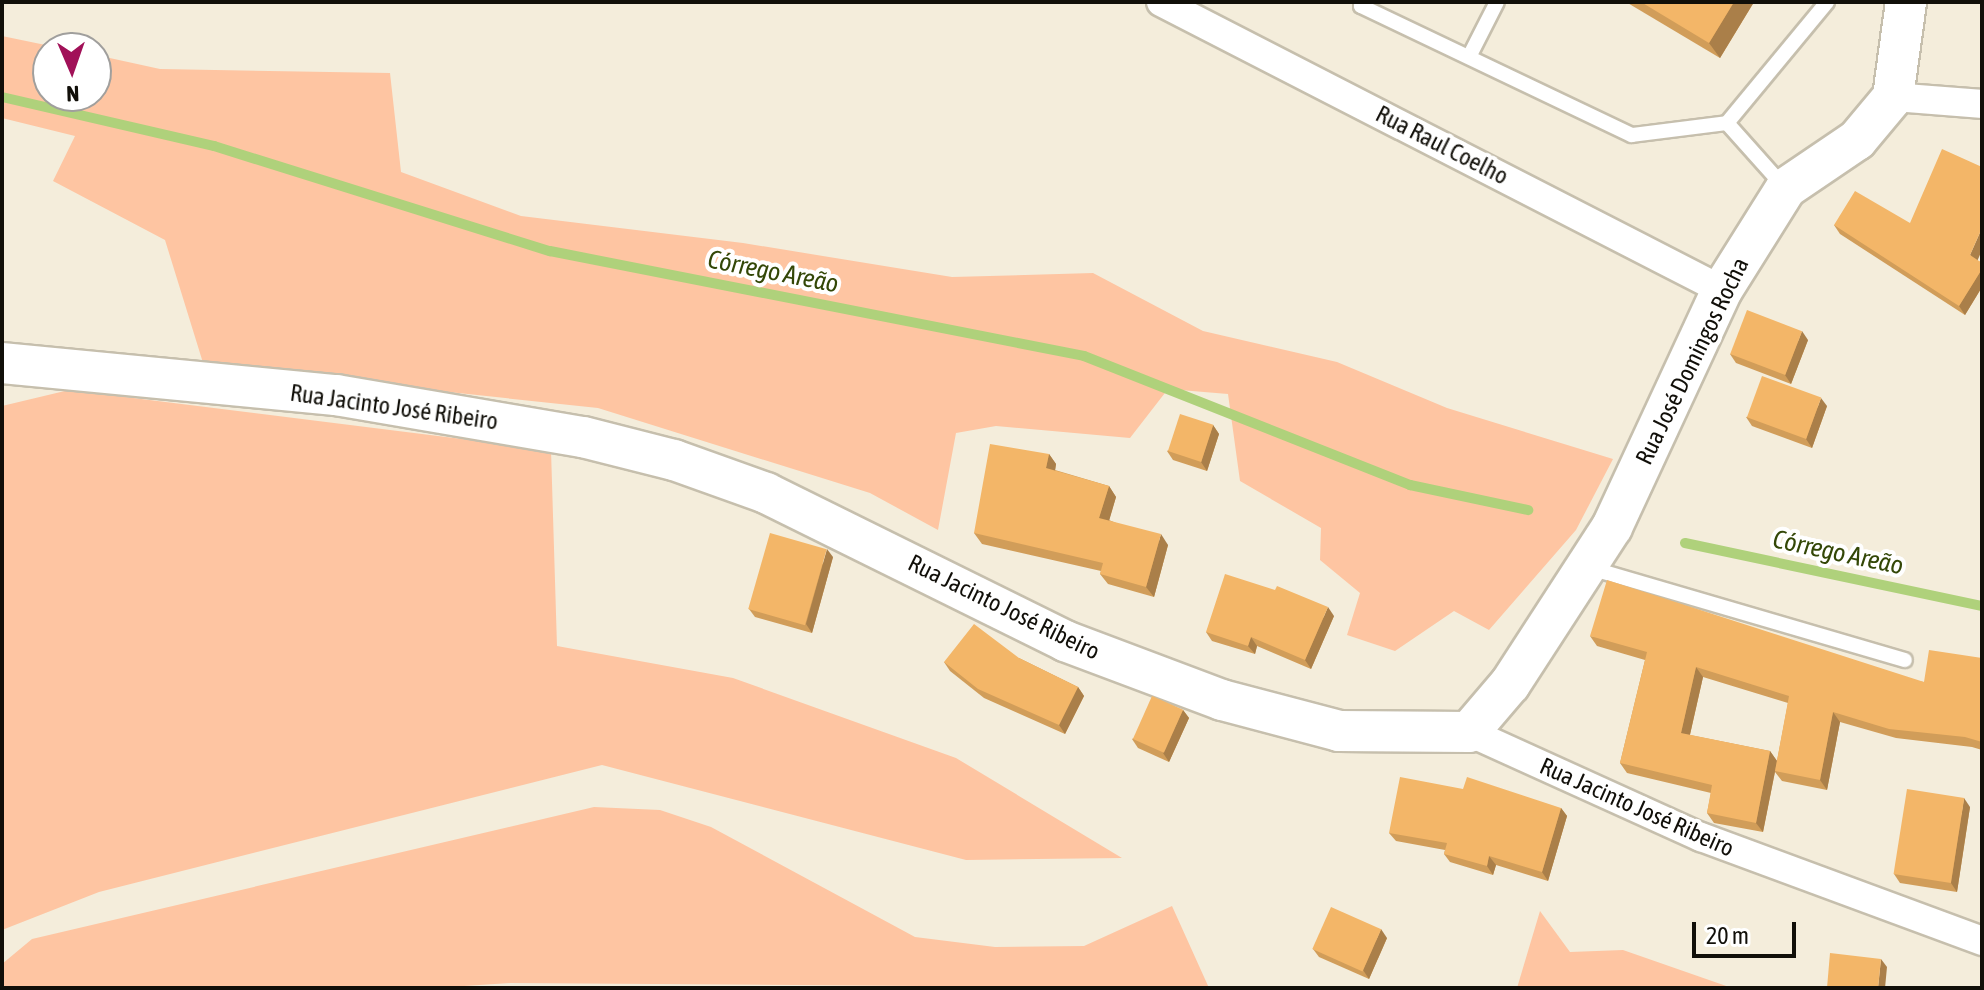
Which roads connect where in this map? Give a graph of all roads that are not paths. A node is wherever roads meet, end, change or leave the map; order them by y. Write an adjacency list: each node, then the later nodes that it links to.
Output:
1 (1161, 2): 11 (street, Rua Raul Coelho)
2 (1364, 2): 6 (lane)
3 (1497, 2): 6 (lane)
4 (1827, 2): 9 (lane)
5 (1906, 2): 7 (street)
6 (1470, 55): 9 (lane)
7 (1893, 97): 8 (street); 10 (street, Rua José Domingos Rocha)
8 (1982, 104)
9 (1727, 123): 10 (lane)
10 (1786, 188): 11 (street, Rua José Domingos Rocha)
11 (1722, 290): 13 (street, Rua José Domingos Rocha)
12 (2, 363): 15 (street, Rua Jacinto José Ribeiro)
13 (1586, 567): 14 (lane); 15 (street, Rua José Domingos Rocha)
14 (1905, 660)
15 (1469, 732): 16 (street, Rua Jacinto José Ribeiro)
16 (1982, 941)

